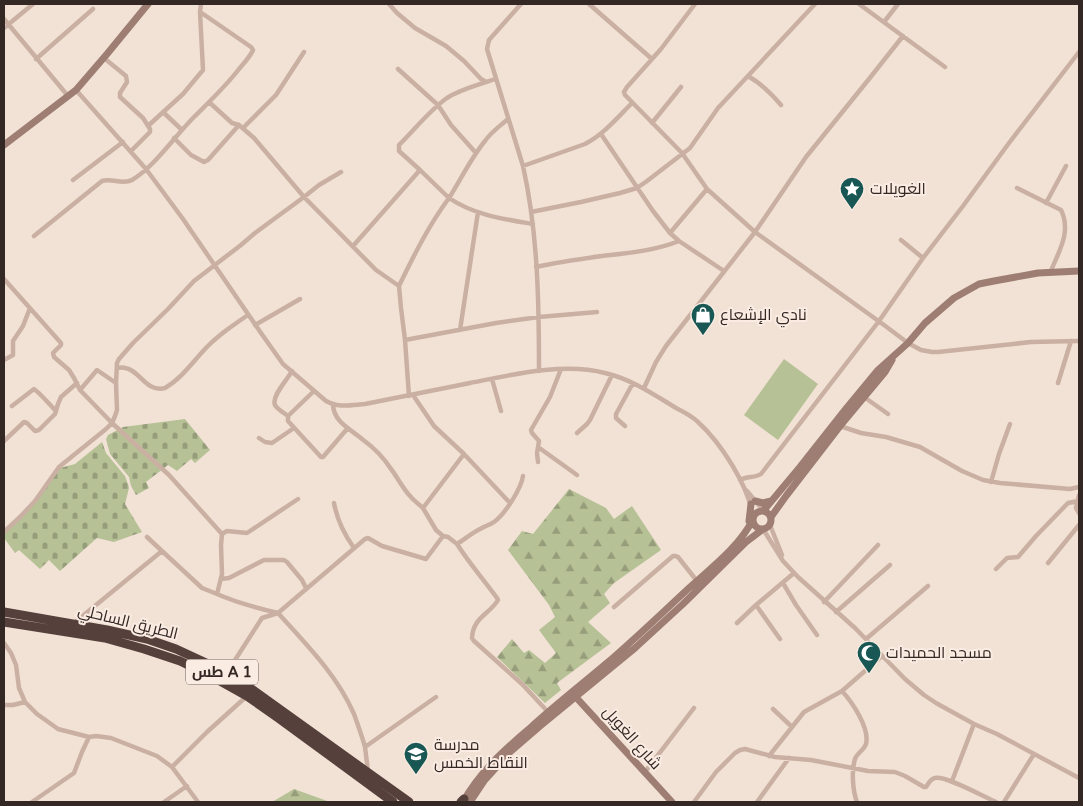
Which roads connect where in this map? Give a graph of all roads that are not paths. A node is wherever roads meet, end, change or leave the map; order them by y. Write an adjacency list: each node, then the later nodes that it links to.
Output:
1 (32, 4): 15 (street)
2 (148, 4): 19 (street)
3 (201, 4): 12 (street)
4 (389, 4): 26 (street)
5 (521, 4): 25 (street)
6 (589, 4): 21 (street)
7 (695, 4): 21 (street)
8 (815, 4): 24 (street)
9 (859, 4): 14 (street)
10 (898, 4): 14 (street)
11 (93, 9): 20 (street)
12 (200, 12): 30 (street); 34 (street)
13 (4, 20): 15 (street)
14 (884, 22): 16 (street)
15 (6, 26): 20 (street)
16 (903, 36): 22 (street); 62 (street)
17 (304, 52): 38 (street)
18 (1079, 52): 68 (street)
19 (104, 58): 28 (street); 37 (street)
20 (36, 59): 29 (street)
21 (652, 59): 31 (street)
22 (945, 67)
23 (398, 69): 32 (street)
24 (748, 76): 33 (street); 46 (street)
25 (495, 79): 26 (street); 35 (street)
26 (486, 82): 32 (street)
27 (681, 86): 36 (street)
28 (76, 90): 29 (street); 42 (street)
29 (68, 96): 43 (street)
30 (209, 102): 38 (street); 39 (street)
31 (632, 103): 36 (street); 40 (street)
32 (438, 105): 45 (street); 50 (street)
33 (781, 105)
34 (163, 112): 37 (street); 39 (street)
35 (508, 119): 45 (street); 47 (street)
36 (652, 123): 46 (street)
37 (149, 125): 44 (street)
38 (241, 126): 41 (street); 56 (street)
39 (182, 130): 41 (street)
40 (602, 134): 47 (street); 53 (street)
41 (174, 138): 49 (street)
42 (123, 142): 44 (street); 52 (street)
43 (4, 145)
44 (131, 151): 49 (street)
45 (476, 153): 57 (street)
46 (682, 154): 53 (street); 55 (street)
47 (523, 166): 60 (street)
48 (1066, 166): 58 (street)
49 (146, 169): 64 (street); 69 (street)
50 (420, 170): 57 (street); 67 (street)
51 (341, 172): 56 (street)
52 (73, 180)
53 (637, 188): 60 (street); 63 (street)
54 (1017, 188): 58 (street)
55 (707, 189): 62 (street); 63 (street)
56 (304, 197): 67 (street); 69 (street)
57 (449, 198): 59 (street); 75 (street)
58 (1046, 203): 73 (street)
59 (478, 212): 61 (street); 83 (street)
60 (531, 212): 61 (street)
61 (533, 224): 70 (street)
62 (755, 232): 71 (street); 81 (street)
63 (670, 234): 66 (street)
64 (34, 236)
65 (902, 240): 68 (street)
66 (679, 241): 70 (street); 71 (street)
67 (352, 246): 75 (street)
68 (923, 258): 81 (street)
69 (215, 265): 79 (street); 90 (street)
70 (536, 267): 80 (street)
71 (724, 271): 100 (street)
72 (1079, 272): 73 (street)
73 (1050, 273): 87 (street)
74 (4, 279): 77 (street)
75 (400, 286): 84 (street)
76 (300, 299): 82 (street)
77 (30, 308): 89 (street); 96 (street)
78 (597, 312): 80 (street)
79 (248, 315): 82 (street); 90 (street)
80 (539, 317): 83 (street); 92 (street)
81 (879, 321): 87 (street); 125 (street)
82 (255, 325): 93 (street)
83 (460, 330): 84 (street)
84 (405, 340): 103 (street)
85 (1079, 340): 86 (street)
86 (1071, 341): 87 (street); 99 (street)
87 (908, 343): 88 (street)
88 (893, 357): 104 (street); 130 (street)
89 (4, 360)
90 (117, 368): 97 (street)
91 (562, 369): 92 (street); 94 (street); 120 (street)
92 (540, 371): 95 (street)
93 (292, 372): 102 (street); 110 (street)
94 (612, 375): 98 (street); 117 (street)
95 (492, 379): 103 (street); 108 (street)
96 (77, 383): 101 (street); 107 (street)
97 (116, 383): 101 (street); 111 (street)
98 (633, 383): 100 (street); 113 (street)
99 (1058, 383)
100 (644, 388): 125 (street)
101 (80, 390): 111 (street)
102 (314, 391): 105 (street); 110 (street)
103 (411, 395): 105 (street); 121 (street)
104 (864, 397): 109 (street); 114 (street)
105 (333, 405): 116 (street)
106 (12, 406): 107 (street)
107 (56, 411): 119 (street)
108 (501, 411)
109 (888, 414)
110 (288, 416): 115 (street)
111 (112, 423): 142 (street); 143 (street)
112 (1010, 424): 126 (street)
113 (625, 426)
114 (840, 426): 126 (street); 140 (street)
115 (294, 428): 116 (street); 118 (street)
116 (347, 429): 135 (street)
117 (577, 433)
118 (259, 438)
119 (4, 440)
120 (538, 447): 122 (street); 123 (street)
121 (464, 454): 134 (street); 135 (street)
122 (538, 462)
123 (577, 475)
124 (523, 476): 134 (street)
125 (741, 482): 132 (street)
126 (991, 482): 127 (street)
127 (1079, 487)
128 (1079, 495): 131 (street)
129 (298, 499): 143 (street)
130 (771, 501): 132 (street); 136 (street)
131 (1078, 501): 137 (street); 153 (street)
132 (753, 502): 136 (street); 138 (street); 141 (street)
133 (334, 503): 148 (street)
134 (510, 503): 146 (street)
135 (423, 508): 145 (street)
136 (764, 510): 138 (street); 140 (street)
137 (1079, 513)
138 (753, 518): 140 (street); 141 (street)
139 (1079, 525): 150 (street)
140 (768, 526): 151 (street); 151 (street); 176 (street)
141 (748, 529): 156 (street)
142 (4, 532)
143 (222, 534): 155 (street)
144 (147, 536): 149 (street)
145 (443, 536): 146 (street); 148 (street)
146 (457, 544): 187 (street)
147 (878, 545): 161 (street)
148 (354, 548): 159 (street)
149 (162, 551): 160 (street); 169 (street)
150 (1048, 563)
151 (787, 565): 154 (street)
152 (890, 565): 166 (street)
153 (996, 569)
154 (794, 573): 157 (street); 161 (street)
155 (221, 579): 159 (street); 160 (street)
156 (697, 581): 163 (street); 178 (street)
157 (783, 583): 162 (street); 170 (street)
158 (928, 586): 172 (street)
159 (306, 588): 165 (street)
160 (217, 594): 165 (street)
161 (824, 602): 166 (street)
162 (756, 605): 168 (street); 171 (street)
163 (614, 607)
164 (4, 612): 169 (highway, الطريق الساحلي / طس A 1)
165 (278, 612): 175 (street); 191 (street)
166 (836, 612): 172 (street)
167 (4, 622): 179 (highway, الطريق الساحلي / طس A 1)
168 (737, 623)
169 (73, 624): 175 (highway, الطريق الساحلي / طس A 1)
170 (816, 635)
171 (780, 639)
172 (866, 639): 174 (street)
173 (4, 642): 181 (street)
174 (882, 656): 177 (street); 188 (street)
175 (226, 674): 198 (highway, الطريق الساحلي / طس A 1)
176 (587, 688): 178 (street); 184 (street)
177 (842, 691): 189 (street); 196 (street)
178 (574, 695): 182 (street); 184 (street, شارع الغويل); 187 (street)
179 (246, 696): 195 (street); 205 (highway, الطريق الساحلي / طس A 1)
180 (436, 697): 191 (street)
181 (25, 702): 183 (street); 190 (street)
182 (568, 703): 184 (street); 207 (street)
183 (4, 705)
184 (584, 706): 197 (street, شارع الغويل)
185 (694, 708): 197 (street)
186 (773, 709): 189 (street)
187 (548, 712): 207 (street)
188 (974, 724): 192 (street); 200 (street)
189 (792, 727): 193 (street)
190 (89, 736): 195 (street); 202 (street)
191 (365, 747): 198 (street)
192 (1034, 754): 199 (street); 213 (street)
193 (768, 756): 194 (street); 209 (street)
194 (789, 758): 196 (street); 210 (street)
195 (172, 767): 201 (street)
196 (854, 769): 200 (street); 211 (street)
197 (645, 772): 208 (street, شارع الغويل)
198 (369, 773): 206 (highway, الطريق الساحلي / طس A 1)
199 (1079, 778)
200 (952, 782): 212 (street)
201 (187, 786): 203 (street); 204 (street)
202 (32, 802)
203 (164, 802)
204 (198, 802)
205 (393, 802)
206 (409, 802)
207 (464, 802)
208 (672, 802)
209 (694, 802)
210 (757, 802)
211 (857, 802)
212 (996, 802)
213 (1004, 802)

